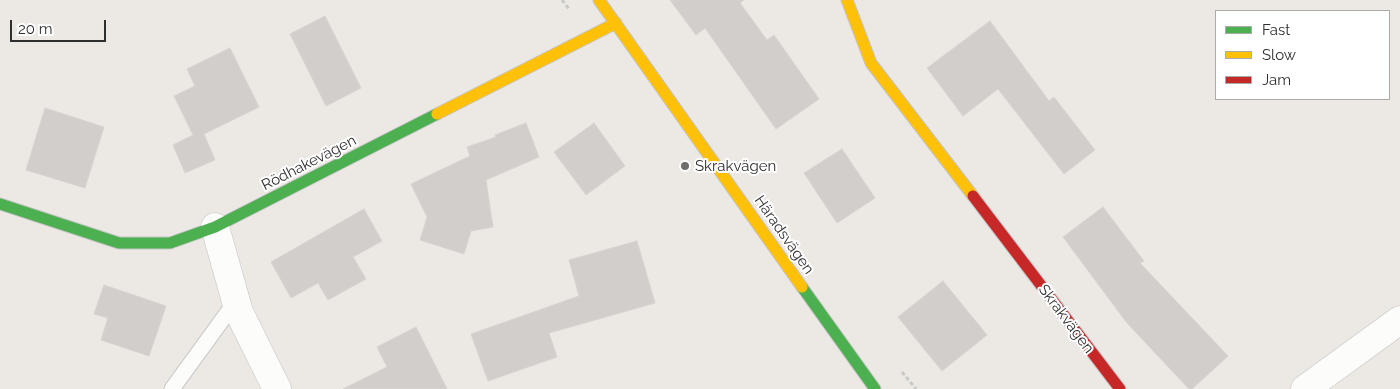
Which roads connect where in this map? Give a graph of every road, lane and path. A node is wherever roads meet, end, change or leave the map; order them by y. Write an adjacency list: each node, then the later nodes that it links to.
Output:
1 (599, 0): 3 (street, Häradsvägen)
2 (847, 0): 11 (street, Skrakvägen)
3 (616, 24): 5 (street, Rödhakevägen); 10 (street, Häradsvägen)
4 (0, 204): 5 (street, Rödhakevägen)
5 (215, 227): 6 (street)
6 (236, 301): 8 (lane); 9 (street)
7 (1400, 320): 12 (street)
8 (172, 389)
9 (277, 389)
10 (875, 389)
11 (1120, 389)
12 (1305, 389)

